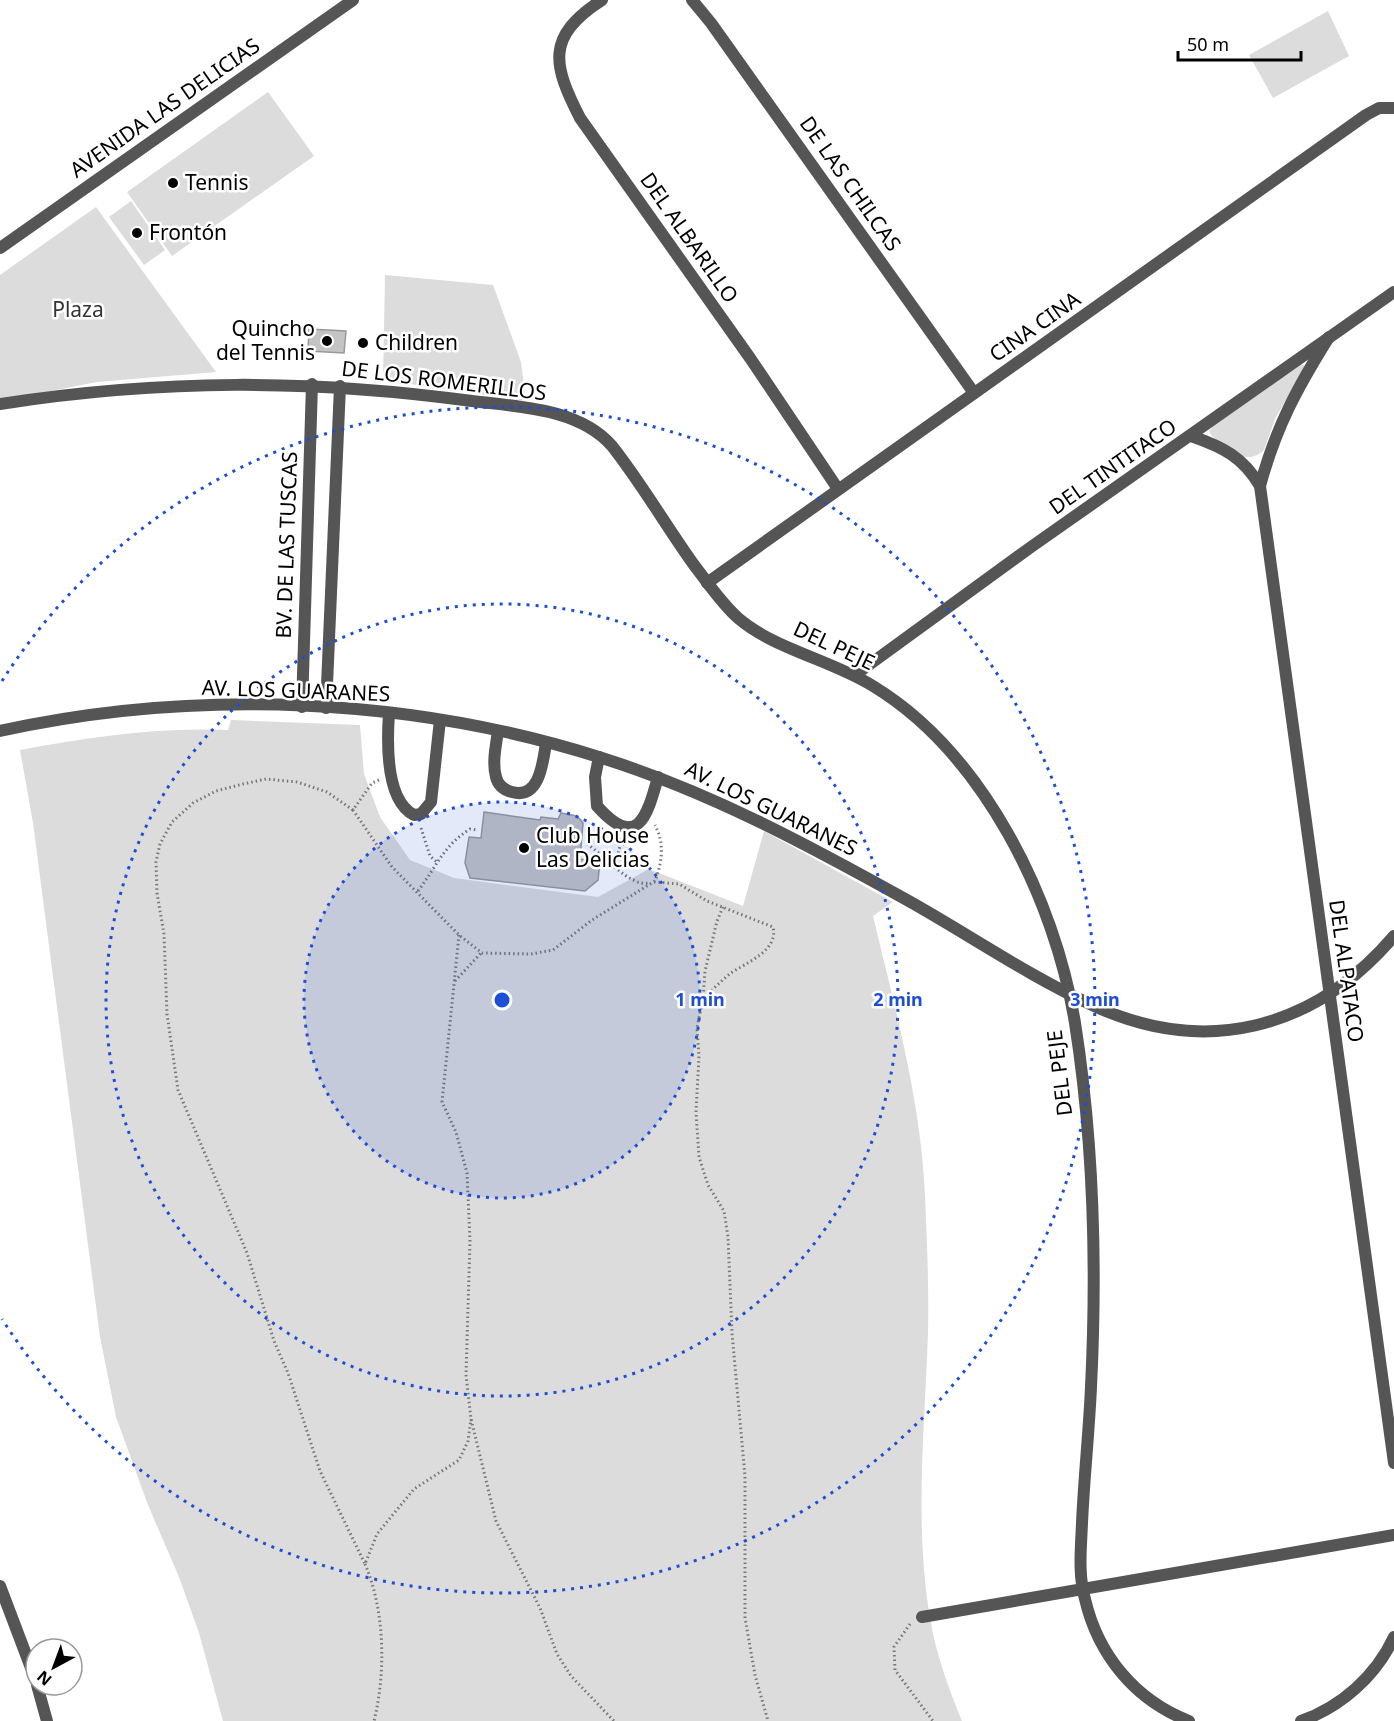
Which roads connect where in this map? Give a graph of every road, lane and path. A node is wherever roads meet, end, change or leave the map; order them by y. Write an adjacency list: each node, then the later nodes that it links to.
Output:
1 (353, 0): 5 (street, AVENIDA LAS DELICIAS)
2 (692, 0): 10 (street, DE LAS CHILCAS)
3 (597, 3): 17 (street, DEL ALBARILLO)
4 (1390, 107): 10 (street, CINA CINA)
5 (0, 248)
6 (1394, 292): 7 (street, DEL TINTITACO)
7 (1329, 337): 12 (street, DEL TINTITACO); 14 (street, DEL ALPATACO)
8 (312, 384): 9 (street, DE LOS ROMERILLOS); 11 (street, DE LOS ROMERILLOS); 20 (street, BV. DE LAS TUSCAS)
9 (340, 386): 13 (street, DE LOS ROMERILLOS); 21 (street)
10 (974, 393): 17 (street, CINA CINA)
11 (0, 404)
12 (1191, 436): 15 (street, DEL ALPATACO); 19 (street, DEL TINTITACO)
13 (619, 455): 18 (street, DEL PEJE)
14 (1269, 455): 15 (street); 16 (street, DEL ALPATACO)
15 (1244, 463): 16 (street, DEL ALPATACO)
16 (1260, 486): 46 (street, DEL ALPATACO)
17 (838, 489): 18 (street, CINA CINA)
18 (707, 583): 19 (street, DEL PEJE)
19 (855, 675): 45 (street, DEL PEJE)
20 (302, 707): 21 (street, AV. LOS GUARANES); 24 (street, AV. LOS GUARANES)
21 (326, 708): 22 (street, AV. LOS GUARANES)
22 (389, 713): 23 (street, AV. LOS GUARANES); 28 (street)
23 (440, 720): 25 (street, AV. LOS GUARANES); 32 (street)
24 (0, 731)
25 (498, 731): 26 (street, AV. LOS GUARANES); 26 (street)
26 (546, 743): 27 (street, AV. LOS GUARANES)
27 (599, 757): 29 (street, AV. LOS GUARANES); 33 (street)
28 (391, 775): 30 (path); 32 (street)
29 (658, 777): 31 (street); 45 (street, AV. LOS GUARANES)
30 (352, 810): 39 (path); 51 (path)
31 (648, 813): 33 (street); 38 (path)
32 (419, 815): 36 (path)
33 (625, 828): 37 (path)
34 (477, 831): 36 (path)
35 (587, 844): 37 (path)
36 (438, 863): 39 (path)
37 (615, 866): 38 (path)
38 (656, 881): 40 (path); 43 (path)
39 (418, 891): 41 (path)
40 (723, 908): 47 (path); 47 (path)
41 (459, 935): 43 (path); 44 (path)
42 (1394, 936): 46 (street, AV. LOS GUARANES)
43 (482, 953): 44 (path)
44 (454, 982): 48 (path)
45 (1068, 993): 46 (street, AV. LOS GUARANES); 53 (street, DEL PEJE)
46 (1329, 995): 49 (street, DEL ALPATACO)
47 (703, 999): 61 (path)
48 (471, 1419): 51 (path); 60 (path)
49 (1394, 1463)
50 (1394, 1535): 53 (street)
51 (365, 1564): 59 (path)
52 (0, 1586): 56 (street)
53 (1082, 1590): 54 (street); 63 (street, DEL PEJE)
54 (922, 1617): 62 (path)
55 (1394, 1637): 64 (street)
56 (24, 1649)
57 (41, 1697): 58 (street)
58 (47, 1721)
59 (374, 1721)
60 (614, 1721)
61 (768, 1721)
62 (933, 1721)
63 (1189, 1721)
64 (1301, 1721)

